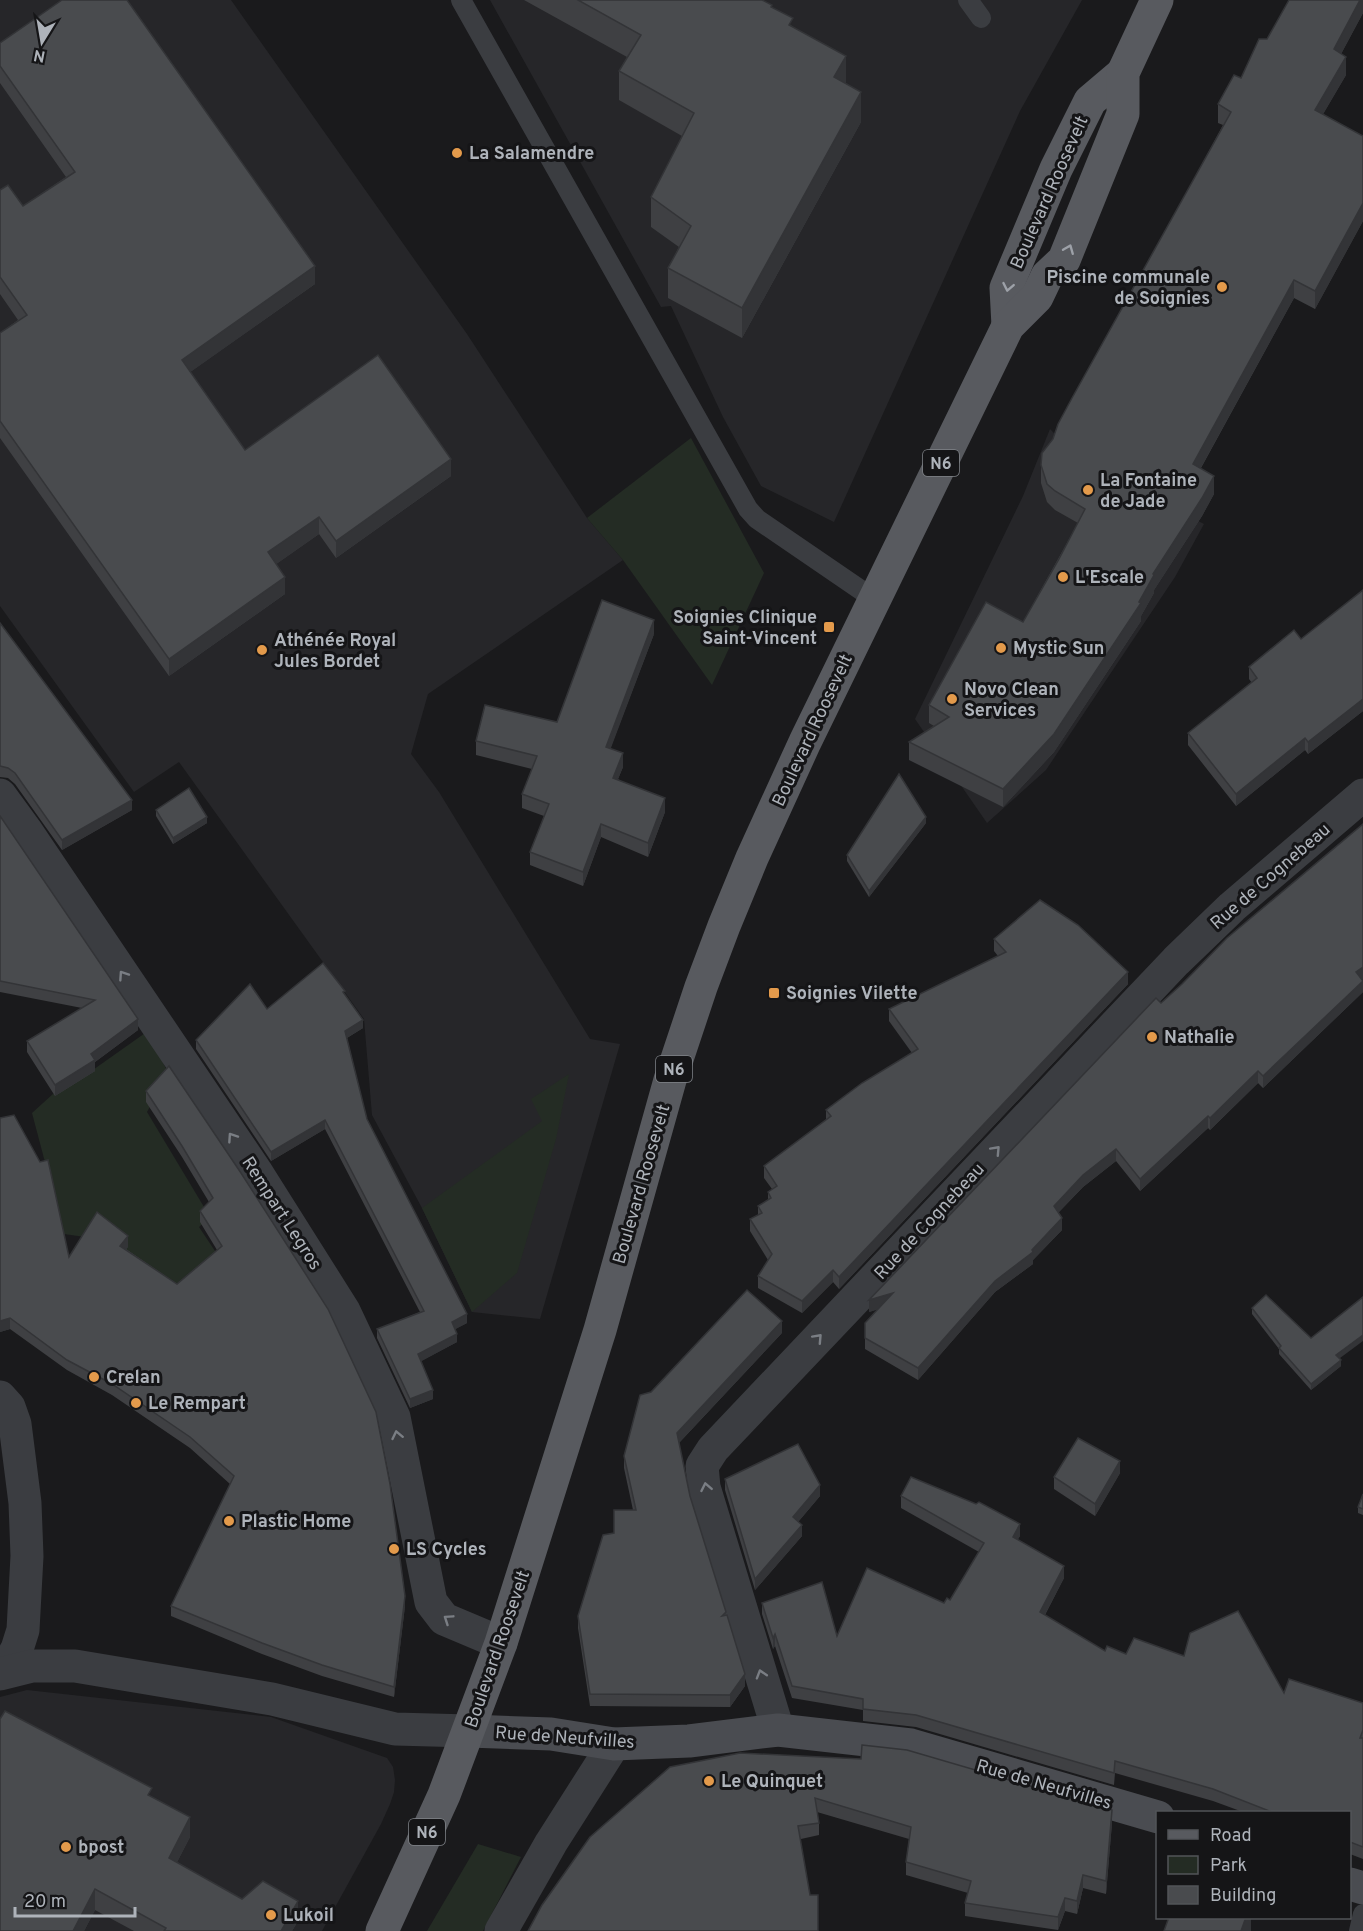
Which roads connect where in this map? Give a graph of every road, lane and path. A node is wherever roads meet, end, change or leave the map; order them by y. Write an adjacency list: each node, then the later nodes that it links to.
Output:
1 (461, 0): 7 (lane)
2 (968, 0): 4 (lane)
3 (1157, 0): 5 (main road, Boulevard Roosevelt / N6)
4 (981, 18)
5 (1123, 73): 6 (main road, Boulevard Roosevelt / N6, one-way to 5); 6 (main road, Boulevard Roosevelt / N6, one-way to 6)
6 (1008, 326): 7 (main road, Boulevard Roosevelt / N6)
7 (873, 599): 12 (main road, Boulevard Roosevelt / N6)
8 (0, 795): 12 (street, Rempart Legros, one-way to 8)
9 (1363, 795): 15 (street, Rue de Cognebeau, one-way to 9)
10 (0, 1397): 11 (street)
11 (23, 1630): 13 (street); 14 (street)
12 (501, 1643): 16 (main road, Boulevard Roosevelt / N6)
13 (75, 1666): 14 (street); 16 (street, Rue de Neufvilles)
14 (0, 1673)
15 (778, 1730): 17 (main road, Rue de Neufvilles); 18 (main road, Rue de Neufvilles)
16 (469, 1731): 17 (main road, Rue de Neufvilles); 20 (main road, Boulevard Roosevelt / N6)
17 (614, 1744): 21 (street)
18 (1156, 1816)
19 (1363, 1914): 22 (lane)
20 (382, 1931)
21 (501, 1931)
22 (1359, 1931)

